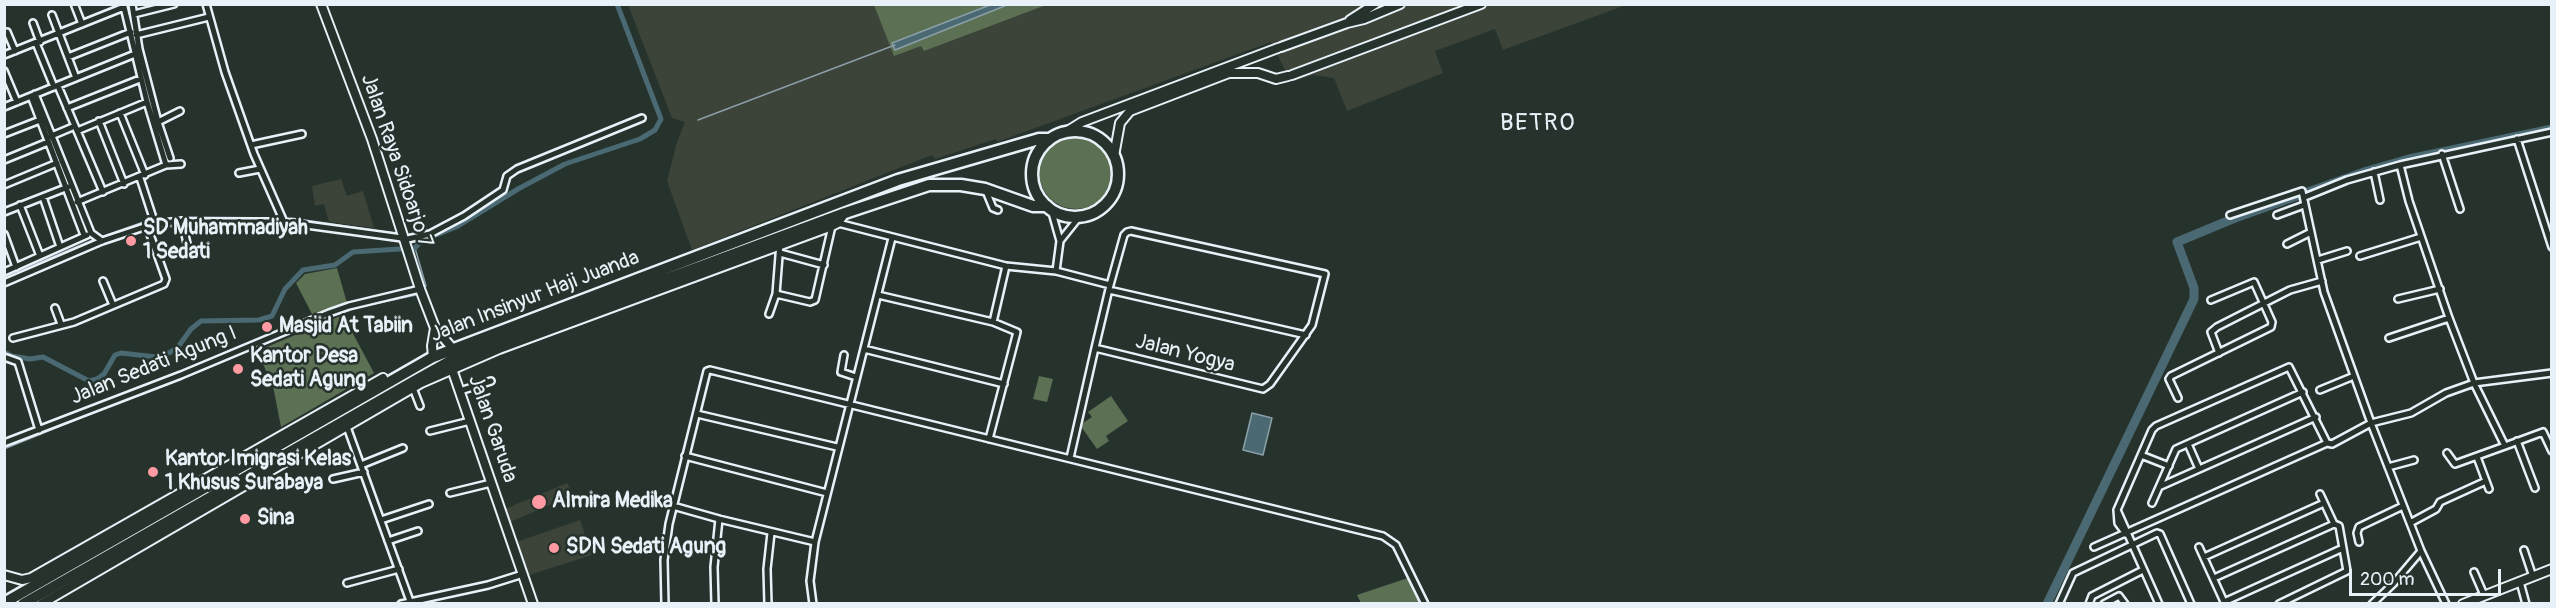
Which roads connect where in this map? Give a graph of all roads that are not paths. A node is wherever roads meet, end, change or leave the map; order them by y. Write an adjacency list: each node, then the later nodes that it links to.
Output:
1 (132, 4): 9 (street)
2 (174, 4): 9 (street)
3 (206, 4): 11 (street)
4 (321, 4): 90 (street, Jalan Raya Sidoarjo 7)
5 (1375, 4): 13 (street)
6 (1400, 4): 13 (street)
7 (1481, 4): 49 (street)
8 (75, 6): 14 (street)
9 (134, 14): 17 (street)
10 (52, 15): 16 (street)
11 (209, 17): 17 (street); 47 (street)
12 (33, 23): 18 (street)
13 (1347, 23): 40 (street)
14 (82, 24): 16 (street); 17 (street)
15 (7, 32): 19 (street)
16 (59, 34): 18 (street); 22 (street)
17 (134, 34): 20 (street); 22 (street); 38 (street)
18 (38, 42): 19 (street); 27 (street)
19 (15, 51): 21 (street)
20 (135, 54): 24 (street); 25 (street)
21 (4, 55)
22 (68, 57): 24 (street)
23 (4, 71): 26 (street)
24 (76, 78): 27 (street)
25 (140, 79): 30 (street); 32 (street)
26 (6, 81): 29 (street)
27 (56, 86): 28 (street); 32 (street)
28 (33, 95): 29 (street); 36 (street); 44 (street)
29 (17, 102): 31 (street)
30 (147, 102): 34 (street); 54 (street)
31 (4, 107)
32 (67, 108): 39 (street)
33 (180, 111): 38 (street)
34 (120, 113): 37 (street); 59 (street)
35 (642, 118): 90 (street)
36 (40, 120): 42 (street); 44 (street)
37 (99, 121): 39 (street); 60 (street)
38 (158, 122): 50 (street)
39 (76, 128): 44 (street); 64 (street)
40 (1066, 132): 46 (highway); 49 (highway)
41 (2552, 132): 45 (street)
42 (4, 134)
43 (302, 134): 47 (street)
44 (49, 138): 51 (street); 52 (street); 62 (street)
45 (2517, 139): 48 (street); 96 (street)
46 (1050, 140): 71 (highway); 79 (highway, Jalan Insinyur Haji Juanda)
47 (251, 145): 56 (street)
48 (2442, 154): 55 (street); 72 (street)
49 (1114, 156): 78 (highway)
50 (170, 158)
51 (4, 160)
52 (57, 164): 61 (street); 62 (street)
53 (181, 164): 54 (street)
54 (166, 165): 59 (street)
55 (2400, 165): 57 (street); 89 (street)
56 (260, 169): 58 (street); 81 (street)
57 (2374, 172): 65 (street); 67 (street)
58 (239, 173)
59 (143, 176): 60 (street); 82 (street)
60 (124, 184): 64 (street)
61 (4, 185)
62 (69, 186): 66 (street); 68 (street)
63 (985, 189): 71 (highway, Jalan Insinyur Haji Juanda); 73 (street); 75 (highway, Jalan Insinyur Haji Juanda)
64 (103, 192): 68 (street)
65 (2304, 194): 70 (street); 76 (street)
66 (43, 197): 69 (street); 95 (street)
67 (2380, 200)
68 (76, 202): 87 (street); 88 (street)
69 (20, 205): 74 (street); 100 (street)
70 (2304, 205): 77 (street); 85 (street)
71 (1049, 208): 78 (highway); 92 (street)
72 (2460, 209)
73 (998, 210)
74 (4, 212)
75 (845, 213): 79 (highway, Jalan Insinyur Haji Juanda); 83 (street)
76 (2230, 215)
77 (2277, 215)
78 (1080, 216): 92 (street)
79 (817, 217): 116 (highway, Jalan Insinyur Haji Juanda); 122 (highway, Jalan Insinyur Haji Juanda)
80 (182, 221): 81 (street); 82 (street); 97 (street)
81 (284, 222): 90 (street)
82 (155, 224): 84 (street)
83 (835, 224): 91 (street); 93 (street, Jalan Insinyur Haji Juanda); 103 (street)
84 (147, 226): 88 (street); 120 (street)
85 (2312, 232): 94 (street); 102 (street)
86 (4, 234): 105 (street)
87 (84, 236): 88 (street); 95 (street)
88 (97, 237): 110 (street)
89 (2421, 237): 101 (street); 113 (street)
90 (402, 238): 112 (street, Jalan Raya Sidoarjo 7)
91 (892, 238): 104 (street); 115 (street)
92 (1060, 241): 106 (street)
93 (780, 243): 99 (street); 131 (street, Jalan Insinyur Haji Juanda)
94 (2288, 244)
95 (60, 247): 100 (street)
96 (2552, 247)
97 (188, 248)
98 (2347, 251): 102 (street)
99 (780, 254): 103 (street); 114 (street)
100 (40, 256): 105 (street)
101 (2360, 256)
102 (2318, 260): 109 (street)
103 (824, 265): 114 (street)
104 (1006, 266): 106 (street); 125 (street)
105 (16, 267): 107 (street)
106 (1056, 271): 111 (street)
107 (4, 272)
108 (103, 281): 120 (street)
109 (2322, 281): 119 (street); 141 (street)
110 (4, 284)
111 (1109, 287): 128 (street); 128 (street); 132 (street)
112 (420, 290): 127 (street, Jalan Raya Sidoarjo 7); 159 (street, Jalan Sedati Agung I)
113 (2440, 290): 117 (street); 124 (street)
114 (776, 294): 123 (street)
115 (878, 295): 125 (street); 134 (street)
116 (586, 297): 122 (highway); 133 (highway, Jalan Insinyur Haji Juanda)
117 (2398, 299)
118 (2211, 300): 119 (street)
119 (2263, 304): 135 (street); 135 (street)
120 (113, 305): 126 (street)
121 (55, 308): 126 (street)
122 (590, 308): 131 (highway, Jalan Insinyur Haji Juanda)
123 (770, 314)
124 (2449, 318): 130 (street); 147 (street)
125 (993, 322): 146 (street)
126 (61, 324): 129 (street)
127 (435, 328): 133 (street, Jalan Raya Sidoarjo 7); 138 (street, Jalan Raya Sidoarjo 7)
128 (1306, 334): 132 (street, Jalan Yogya)
129 (13, 338)
130 (2389, 338)
131 (498, 345): 139 (street, Jalan Insinyur Haji Juanda); 145 (highway, Jalan Insinyur Haji Juanda)
132 (1095, 348): 175 (street)
133 (453, 349): 138 (highway, Jalan Insinyur Haji Juanda)
134 (864, 349): 142 (street); 146 (street)
135 (2219, 353): 151 (street)
136 (844, 355): 142 (street)
137 (4, 357): 159 (street)
138 (433, 357): 160 (highway, Jalan Insinyur Haji Juanda)
139 (452, 369): 145 (street, Jalan Insinyur Haji Juanda); 149 (street, Jalan Garuda)
140 (2552, 374): 147 (street)
141 (2354, 376): 148 (street); 157 (street)
142 (856, 377): 152 (street)
143 (383, 378): 207 (street, Jalan Insinyur Haji Juanda)
144 (491, 381): 149 (street)
145 (416, 384): 153 (street); 158 (street, Jalan Insinyur Haji Juanda); 160 (highway, Jalan Insinyur Haji Juanda)
146 (1004, 384): 162 (street)
147 (2475, 385): 157 (street); 168 (street)
148 (2320, 390)
149 (460, 391): 156 (street, Jalan Garuda)
150 (2303, 392): 155 (street); 166 (street); 172 (street)
151 (2178, 398)
152 (846, 404): 154 (street); 162 (street); 167 (street)
153 (420, 406)
154 (697, 414): 167 (street); 173 (street)
155 (2316, 417): 165 (street); 180 (street)
156 (470, 421): 161 (street); 185 (street, Jalan Garuda)
157 (2372, 426): 165 (street); 179 (street)
158 (347, 427): 177 (street); 182 (street, Jalan Insinyur Haji Juanda)
159 (39, 430): 164 (street, Jalan Sedati Agung I)
160 (316, 431): 182 (highway, Jalan Insinyur Haji Juanda); 207 (highway, Jalan Insinyur Haji Juanda)
161 (430, 431)
162 (989, 439): 175 (street)
163 (2517, 441): 168 (street); 170 (street); 187 (street)
164 (4, 443)
165 (2327, 443): 203 (street)
166 (2188, 444): 178 (street); 180 (street)
167 (837, 447): 190 (street)
168 (2505, 447): 174 (street)
169 (403, 448): 177 (street)
170 (2552, 451)
171 (2448, 453): 174 (street)
172 (2142, 455): 178 (street); 203 (street)
173 (685, 456): 190 (street); 195 (street)
174 (2477, 457): 184 (street)
175 (1070, 458): 236 (street)
176 (2414, 460): 179 (street)
177 (361, 465): 181 (street)
178 (2169, 466): 186 (street)
179 (2388, 467): 196 (street)
180 (2199, 469): 186 (street)
181 (364, 471): 183 (street); 198 (street)
182 (256, 476): 214 (highway, Jalan Insinyur Haji Juanda)
183 (333, 479)
184 (2486, 481): 188 (street); 199 (street)
185 (491, 483): 189 (street); 219 (street, Jalan Garuda)
186 (2160, 486): 192 (street)
187 (2535, 488)
188 (2488, 489)
189 (450, 493)
190 (827, 493): 205 (street)
191 (2320, 494): 193 (street)
192 (2152, 503)
193 (2324, 503): 200 (street); 213 (street)
194 (429, 504): 198 (street)
195 (673, 506): 197 (street); 232 (street)
196 (2403, 506): 199 (street); 206 (street)
197 (719, 519): 202 (street); 233 (street)
198 (381, 520): 204 (street)
199 (2410, 523): 212 (street)
200 (2334, 524): 210 (street); 222 (street)
201 (418, 531): 204 (street)
202 (771, 533): 205 (street); 234 (street)
203 (2128, 537): 208 (street); 217 (street); 237 (street); 242 (street)
204 (388, 541): 215 (street)
205 (815, 542): 235 (street)
206 (2360, 542)
207 (98, 544): 220 (street, Jalan Insinyur Haji Juanda); 227 (highway, Jalan Insinyur Haji Juanda)
208 (2094, 547)
209 (2199, 547): 213 (street)
210 (2343, 548): 243 (street); 244 (street)
211 (2524, 550): 221 (street)
212 (2422, 553): 245 (street); 246 (street)
213 (2204, 557): 222 (street)
214 (92, 569): 228 (highway, Jalan Insinyur Haji Juanda); 229 (street, Jalan Insinyur Haji Juanda)
215 (399, 569): 224 (street); 226 (street)
216 (2552, 569): 221 (street)
217 (2144, 570): 238 (street); 241 (street)
218 (2474, 572): 225 (street)
219 (523, 574): 226 (street); 231 (street, Jalan Garuda)
220 (6, 576)
221 (2533, 577): 223 (street)
222 (2214, 578): 243 (street)
223 (2520, 582): 225 (street); 248 (street)
224 (347, 583)
225 (2484, 596): 247 (street)
226 (410, 602): 230 (street)
227 (4, 603)
228 (24, 603)
229 (41, 603)
230 (401, 603)
231 (533, 603)
232 (665, 603)
233 (715, 603)
234 (768, 603)
235 (813, 603)
236 (1425, 603)
237 (2059, 603)
238 (2088, 603)
239 (2104, 603): 240 (street)
240 (2126, 603)
241 (2159, 603)
242 (2191, 603)
243 (2225, 603)
244 (2279, 603)
245 (2372, 603)
246 (2446, 603)
247 (2463, 603)
248 (2526, 603)

